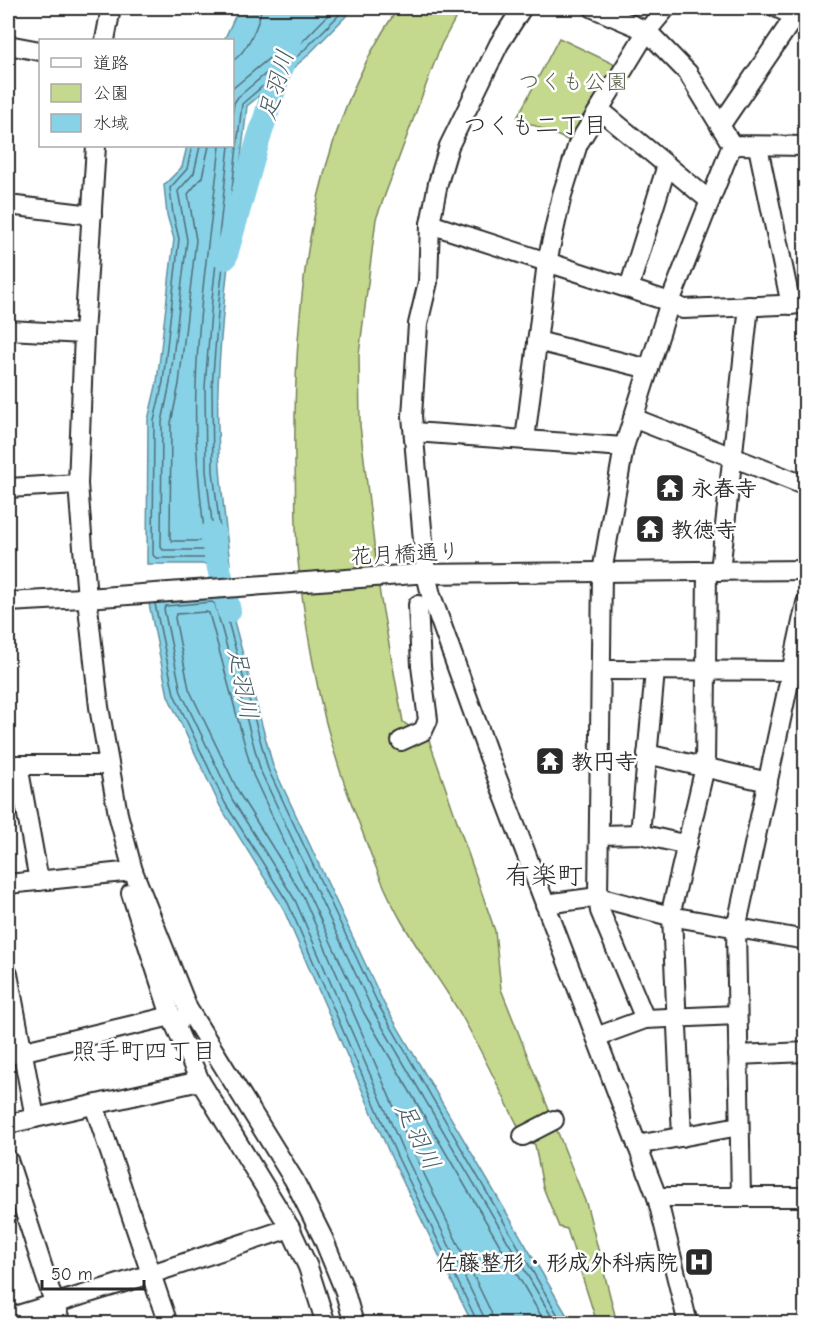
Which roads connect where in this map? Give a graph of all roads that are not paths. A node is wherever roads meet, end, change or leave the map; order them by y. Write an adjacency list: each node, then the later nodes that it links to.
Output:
1 (111, 8): 8 (street)
2 (522, 8): 21 (street)
3 (593, 8): 7 (street)
4 (666, 8): 7 (street)
5 (777, 8): 6 (street)
6 (800, 16): 12 (street)
7 (647, 32): 11 (street); 12 (street)
8 (105, 39)
9 (8, 45): 10 (street)
10 (39, 51)
11 (600, 110): 17 (street); 22 (street)
12 (720, 126): 13 (street)
13 (732, 145): 16 (street); 18 (street)
14 (806, 146): 16 (street)
15 (96, 147): 20 (street)
16 (758, 147): 25 (street)
17 (668, 165): 18 (street); 23 (street)
18 (710, 201): 24 (street)
19 (8, 205): 20 (street)
20 (92, 214): 28 (street)
21 (430, 224): 22 (street); 32 (street)
22 (547, 262): 23 (street); 29 (street)
23 (628, 288): 24 (street)
24 (670, 302): 26 (street); 30 (street)
25 (798, 305): 26 (street)
26 (749, 306): 35 (street)
27 (8, 330): 28 (street)
28 (84, 334): 36 (street)
29 (537, 341): 30 (street); 33 (street)
30 (649, 369): 31 (street)
31 (633, 417): 34 (street); 35 (street)
32 (414, 432): 33 (street); 42 (street)
33 (525, 440): 34 (street)
34 (624, 447): 41 (street)
35 (733, 456): 37 (street); 40 (street)
36 (78, 484): 38 (street); 43 (street)
37 (806, 486)
38 (8, 488)
39 (806, 570): 40 (street, 花月橋通り)
40 (714, 571): 41 (street, 花月橋通り); 49 (street)
41 (602, 572): 42 (street, 花月橋通り); 47 (street)
42 (421, 574): 43 (street, 花月橋通り); 64 (street)
43 (94, 598): 44 (street, 花月橋通り); 54 (street)
44 (8, 602)
45 (806, 603): 50 (street)
46 (418, 605): 51 (street)
47 (601, 670): 48 (street); 58 (street)
48 (655, 671): 49 (street); 52 (street)
49 (707, 671): 50 (street); 55 (street)
50 (799, 671): 56 (street)
51 (401, 741)
52 (647, 754): 55 (street); 57 (street)
53 (13, 765): 54 (street); 61 (street)
54 (108, 765): 60 (street)
55 (705, 767): 56 (street); 59 (street)
56 (768, 782): 66 (street)
57 (640, 834): 58 (street); 59 (street)
58 (599, 835): 63 (street)
59 (687, 845): 65 (street)
60 (129, 872): 61 (street); 70 (street); 77 (street)
61 (39, 881): 62 (street)
62 (8, 884)
63 (598, 897): 64 (street); 65 (street); 72 (street)
64 (545, 904): 73 (street)
65 (671, 916): 66 (street); 71 (street)
66 (736, 929): 67 (street); 69 (street)
67 (806, 940)
68 (8, 974): 75 (street)
69 (737, 1015): 71 (street); 76 (street)
70 (171, 1016): 75 (street); 77 (street); 78 (street)
71 (676, 1018): 72 (street); 85 (street)
72 (645, 1019): 73 (street)
73 (596, 1037): 86 (street)
74 (806, 1052): 76 (street)
75 (14, 1053): 80 (street)
76 (738, 1055): 83 (street)
77 (222, 1065): 98 (street)
78 (200, 1081): 79 (street); 91 (street)
79 (94, 1105): 80 (street); 92 (street)
80 (36, 1118): 82 (street)
81 (554, 1120): 84 (street)
82 (8, 1124)
83 (739, 1126): 85 (street); 89 (street)
84 (523, 1136)
85 (682, 1137): 86 (street)
86 (637, 1145): 88 (street)
87 (8, 1160): 93 (street)
88 (657, 1197): 89 (street); 99 (street)
89 (741, 1197): 90 (street)
90 (806, 1197)
91 (290, 1228): 92 (street); 97 (street)
92 (151, 1274): 93 (street); 96 (street)
93 (54, 1304): 94 (street); 95 (street)
94 (8, 1318)
95 (61, 1323)
96 (168, 1323)
97 (326, 1323)
98 (354, 1323)
99 (688, 1323)

